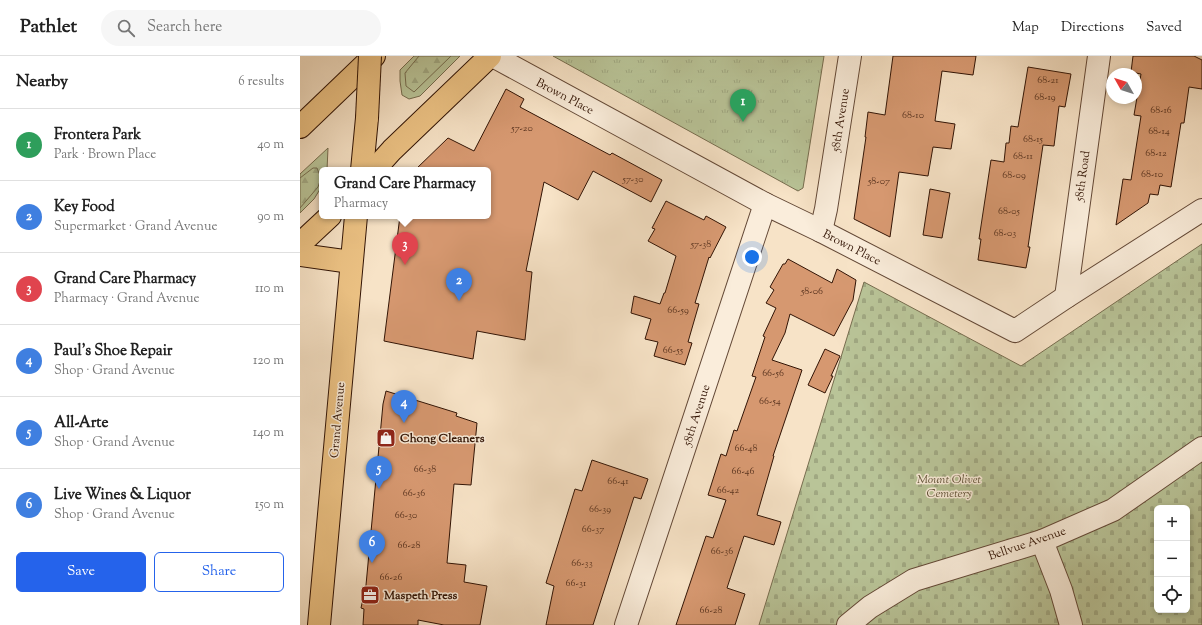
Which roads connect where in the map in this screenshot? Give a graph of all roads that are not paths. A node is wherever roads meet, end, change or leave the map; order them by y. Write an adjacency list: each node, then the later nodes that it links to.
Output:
1 (370, 56): 7 (main road, bridge)
2 (374, 56): 6 (main road)
3 (491, 56): 8 (main road); 9 (street, Brown Place)
4 (850, 56): 13 (street, 58th Avenue)
5 (1099, 56): 17 (street, 58th Road)
6 (300, 128)
7 (362, 167)
8 (377, 167)
9 (765, 204): 13 (street, Brown Place); 21 (street, 58th Avenue)
10 (1202, 210): 17 (street, Brown Place)
11 (327, 219): 14 (main road)
12 (356, 219): 16 (main road, Grand Avenue)
13 (821, 231): 17 (street, Brown Place)
14 (300, 244)
15 (300, 256): 16 (main road)
16 (351, 262): 20 (main road, Grand Avenue)
17 (1066, 297)
18 (1201, 449): 19 (street, Bellvue Avenue)
19 (1042, 541): 22 (street, Bellvue Avenue); 23 (street)
20 (319, 625)
21 (626, 625)
22 (848, 625)
23 (1071, 625)

